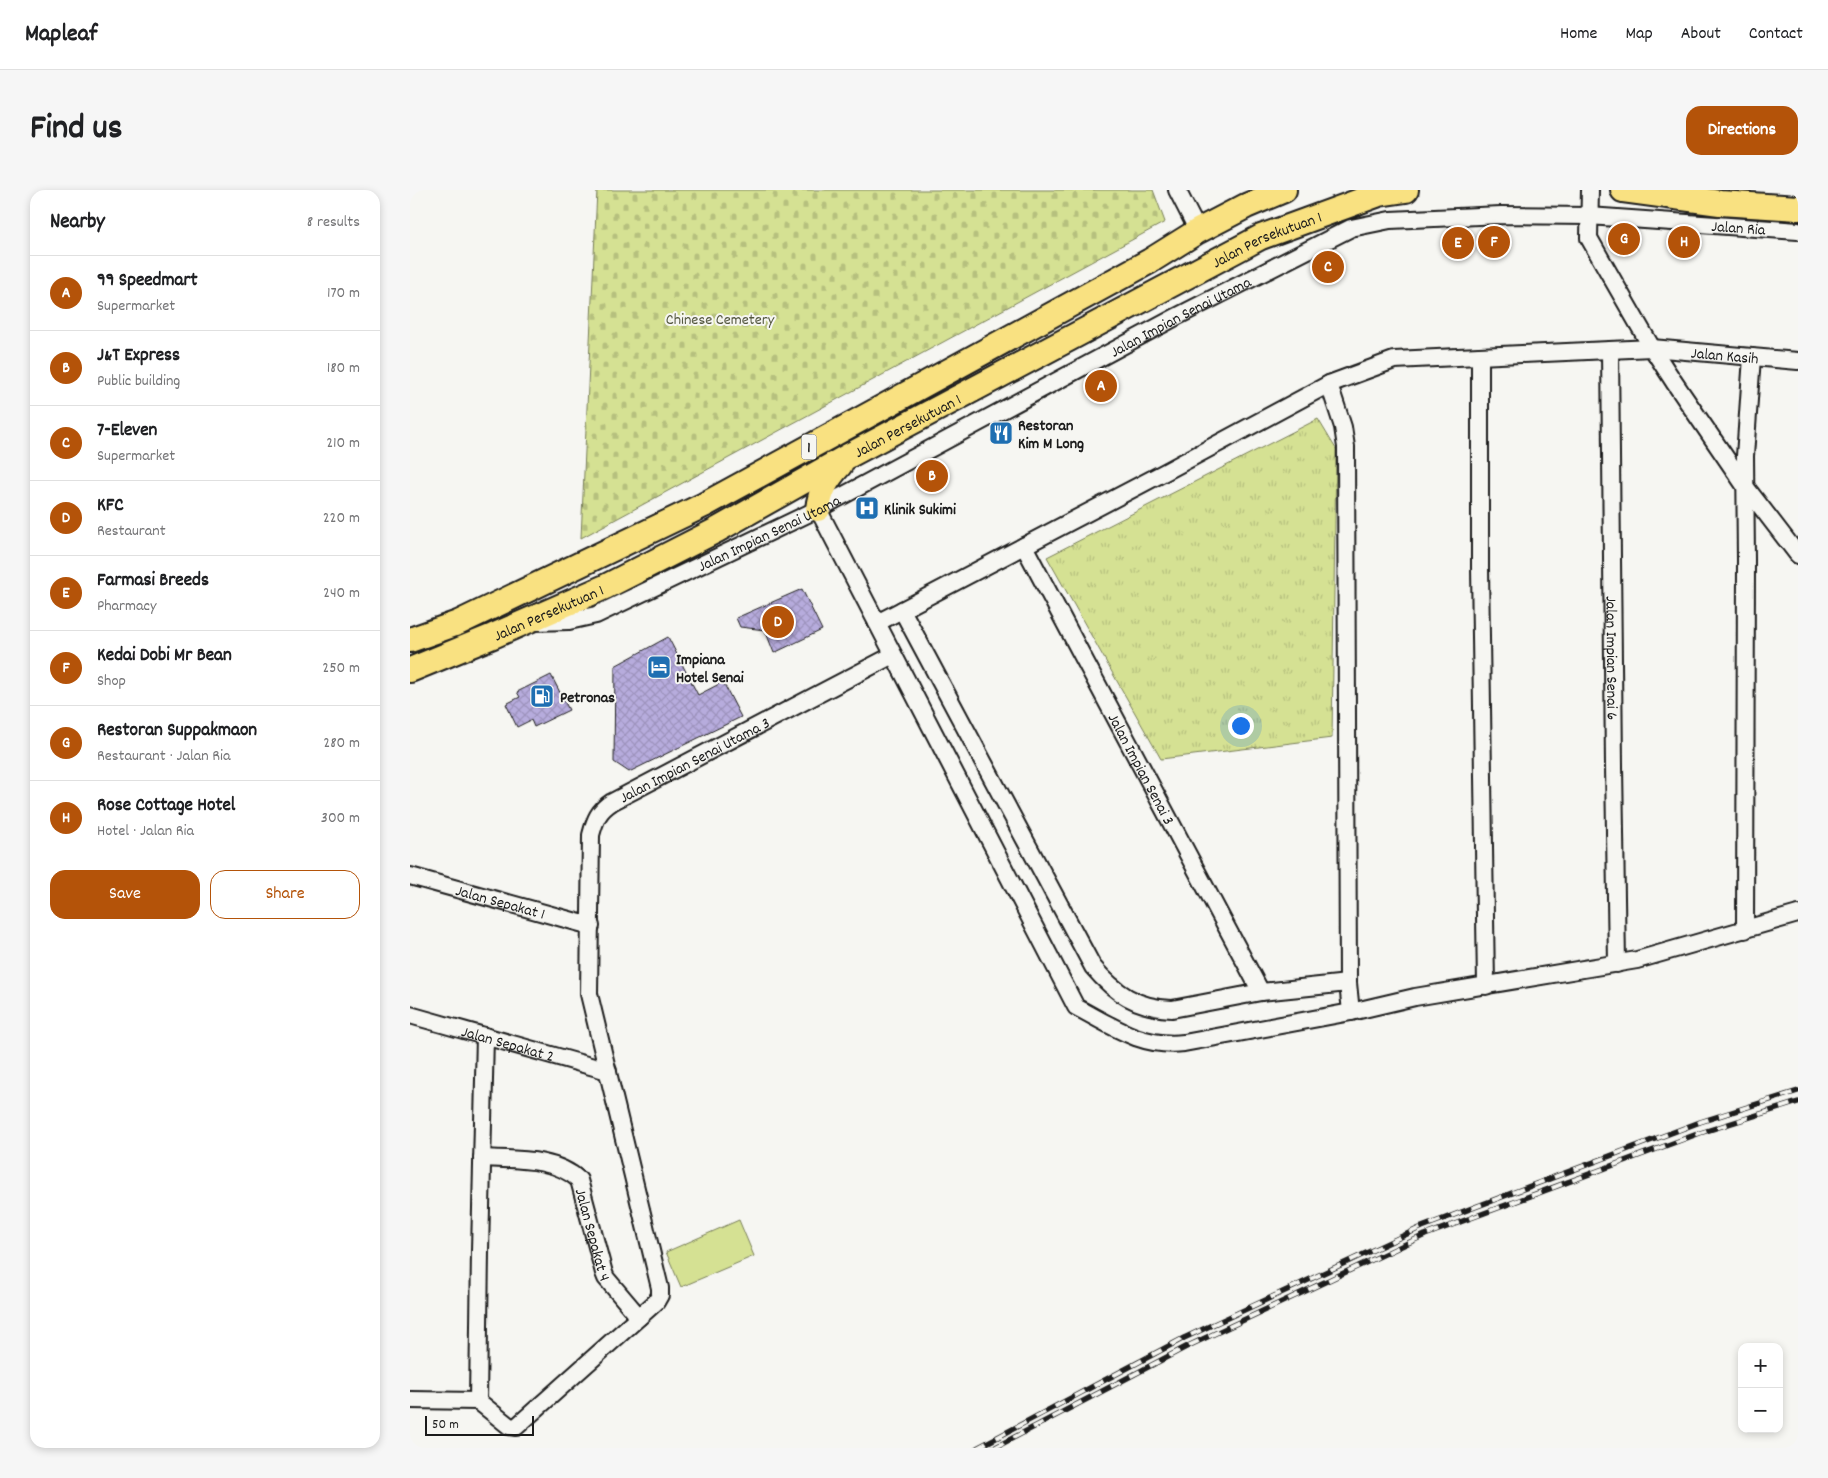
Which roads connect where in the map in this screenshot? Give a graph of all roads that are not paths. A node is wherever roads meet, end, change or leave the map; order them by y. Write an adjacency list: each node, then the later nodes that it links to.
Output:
1 (1178, 190): 8 (street)
2 (1284, 190): 8 (highway, Jalan Persekutuan 1 / 1)
3 (1406, 190): 16 (highway, Jalan Persekutuan 1 / 1)
4 (1590, 190): 7 (street)
5 (1623, 190): 6 (highway)
6 (1798, 208)
7 (1589, 216): 9 (street, Jalan Ria); 10 (street); 18 (street, Jalan Impian Senai Utama)
8 (1198, 231): 22 (highway, Jalan Persekutuan 1 / 1)
9 (1798, 231)
10 (1652, 348): 11 (street, Jalan Kasih); 13 (street, Jalan Kasih); 17 (street)
11 (1610, 350): 12 (street, Jalan Kasih); 33 (street, Jalan Impian Senai 6)
12 (1480, 356): 15 (street, Jalan Kasih); 35 (street)
13 (1752, 357): 14 (street, Jalan Kasih); 17 (street)
14 (1798, 361)
15 (1329, 384): 19 (street, Jalan Kasih); 34 (street)
16 (850, 455): 18 (highway); 23 (highway, Jalan Persekutuan 1 / 1)
17 (1745, 486): 20 (street); 32 (street)
18 (818, 509): 23 (street, Jalan Impian Senai Utama); 24 (street)
19 (1024, 546): 21 (street, Jalan Kasih); 36 (street, Jalan Impian Senai 3)
20 (1798, 555)
21 (902, 610): 24 (street, Jalan Kasih); 36 (street)
22 (458, 623): 25 (street); 26 (highway, Jalan Persekutuan 1 / 1)
23 (520, 623): 28 (highway, Jalan Persekutuan 1 / 1)
24 (877, 623): 27 (street)
25 (410, 629)
26 (410, 640)
27 (893, 655): 31 (street, Jalan Impian Senai Utama 3); 37 (street)
28 (410, 670)
29 (410, 876): 31 (street, Jalan Sepakat 1)
30 (1798, 914): 32 (street)
31 (590, 926): 40 (street, Jalan Impian Senai Utama 3)
32 (1745, 930): 33 (street)
33 (1617, 964): 35 (street)
34 (1348, 982): 36 (street); 37 (street)
35 (1486, 986): 37 (street)
36 (1261, 992)
37 (1351, 1012)
38 (410, 1015): 39 (street, Jalan Sepakat 2)
39 (485, 1036): 40 (street, Jalan Sepakat 2); 41 (street)
40 (608, 1071): 42 (street, Jalan Impian Senai Utama 3)
41 (482, 1158): 42 (street, Jalan Sepakat 4); 44 (street)
42 (639, 1317): 44 (street, Jalan Impian Senai Utama 3)
43 (410, 1400): 44 (street)
44 (478, 1401)

